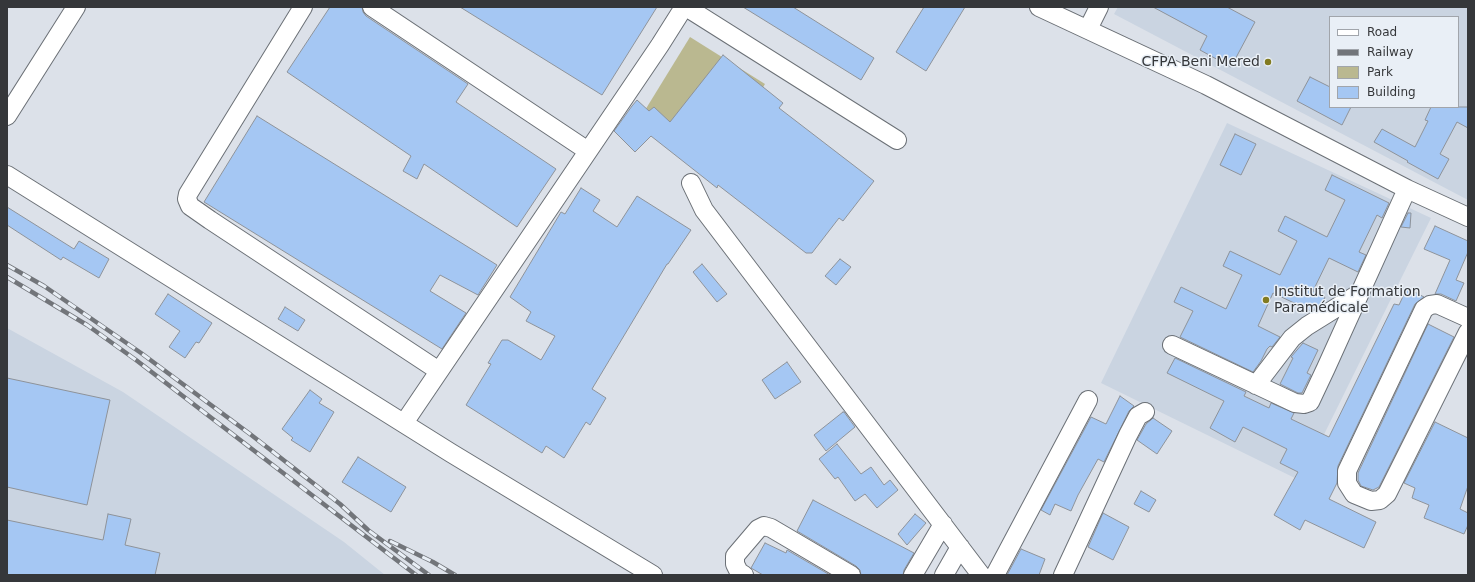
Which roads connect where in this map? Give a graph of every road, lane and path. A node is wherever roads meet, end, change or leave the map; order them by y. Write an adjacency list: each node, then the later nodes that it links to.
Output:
1 (76, 7): 8 (street)
2 (303, 7): 19 (street)
3 (372, 7): 10 (street)
4 (685, 7): 9 (street); 10 (street)
5 (1039, 7): 7 (street)
6 (1099, 7): 7 (street)
7 (1088, 30): 13 (street)
8 (7, 116)
9 (897, 140)
10 (588, 151): 19 (street)
11 (7, 175): 23 (street)
12 (691, 183): 24 (street)
13 (1407, 189): 14 (street); 15 (street)
14 (1468, 217)
15 (1360, 293): 20 (street); 20 (street)
16 (1468, 318): 17 (street)
17 (1468, 332)
18 (1172, 345): 20 (street)
19 (439, 371): 23 (street)
20 (1256, 385)
21 (1088, 400): 32 (street)
22 (1145, 412): 33 (street)
23 (404, 423): 26 (street)
24 (943, 524): 25 (street); 29 (street)
25 (960, 547): 30 (street); 31 (street)
26 (653, 575)
27 (744, 575): 28 (street)
28 (852, 575)
29 (913, 575)
30 (944, 575)
31 (981, 575)
32 (994, 575)
33 (1063, 575)

